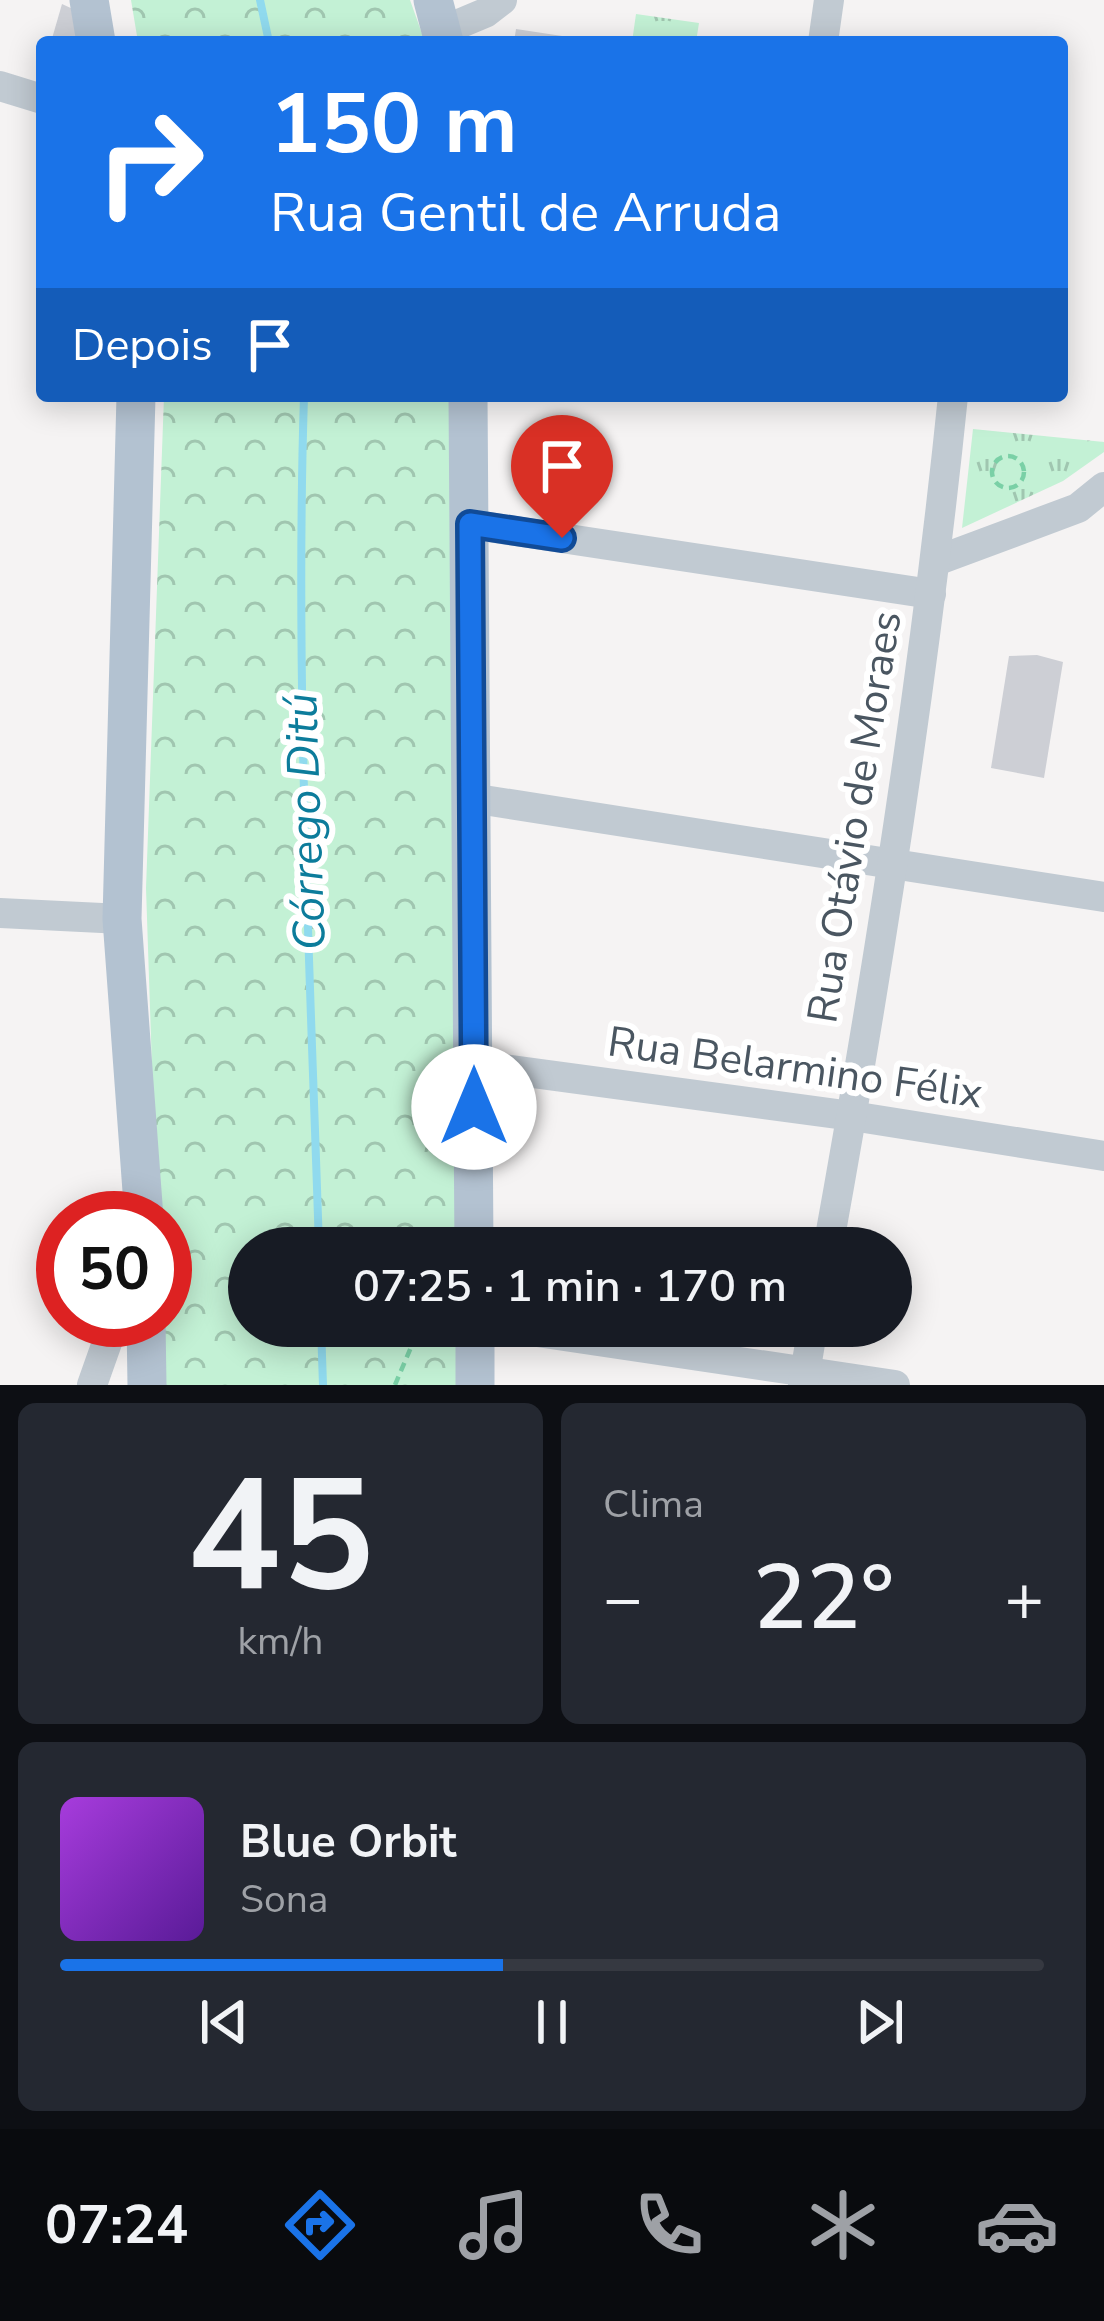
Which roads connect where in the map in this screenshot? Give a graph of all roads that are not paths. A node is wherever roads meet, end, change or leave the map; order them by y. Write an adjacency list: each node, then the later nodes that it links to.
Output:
1 (89, 0): 5 (main road)
2 (502, 0): 4 (street)
3 (829, 0): 6 (street)
4 (440, 24)
5 (95, 36)
6 (824, 36)
7 (0, 86): 8 (street)
8 (36, 97)
9 (136, 402): 20 (main road)
10 (468, 402): 13 (main road)
11 (951, 402): 14 (street, Rua Otávio de Moraes)
12 (1104, 488): 14 (street)
13 (470, 524): 15 (street); 16 (main road)
14 (936, 561): 15 (street, Rua Otávio de Moraes)
15 (931, 594): 17 (street, Rua Otávio de Moraes)
16 (472, 798): 17 (street); 21 (main road)
17 (890, 861): 18 (street); 22 (street, Rua Otávio de Moraes)
18 (1104, 897)
19 (0, 913): 20 (street)
20 (122, 919): 24 (main road)
21 (473, 1065): 22 (street, Rua Belarmino Félix); 25 (main road)
22 (852, 1116): 23 (street, Rua Belarmino Félix); 26 (street, Rua Otávio de Moraes)
23 (1104, 1156)
24 (141, 1191)
25 (475, 1227)
26 (832, 1227)
27 (105, 1347): 33 (street)
28 (146, 1347): 34 (main road)
29 (475, 1347): 35 (main road)
30 (621, 1347): 32 (street)
31 (809, 1347): 32 (street)
32 (804, 1378): 36 (street)
33 (92, 1385)
34 (146, 1385)
35 (476, 1385)
36 (895, 1385)

